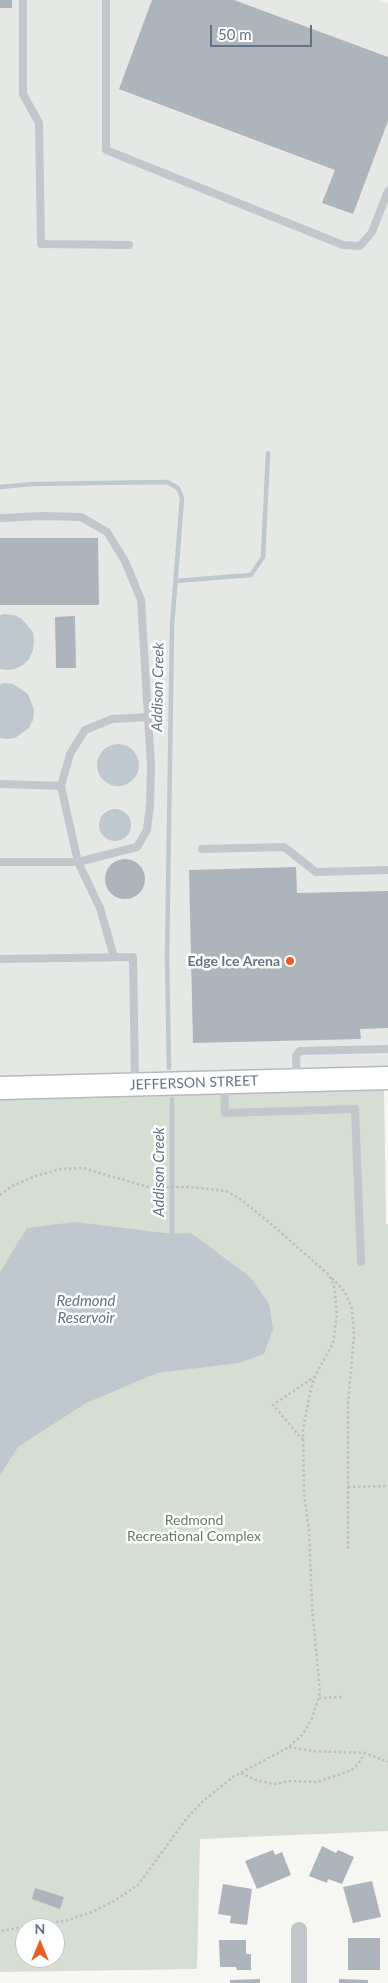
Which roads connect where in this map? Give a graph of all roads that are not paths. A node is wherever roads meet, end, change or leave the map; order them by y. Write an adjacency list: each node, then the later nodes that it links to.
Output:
1 (23, 0): 4 (lane)
2 (106, 0): 3 (lane)
3 (388, 191)
4 (129, 245)
5 (0, 518): 6 (lane)
6 (146, 717): 8 (lane); 11 (lane)
7 (0, 784): 8 (lane)
8 (61, 786): 11 (lane)
9 (202, 849): 12 (lane)
10 (0, 862): 11 (lane)
11 (78, 862): 13 (lane)
12 (388, 870)
13 (114, 958): 14 (lane); 19 (lane)
14 (0, 959)
15 (388, 1049): 17 (lane)
16 (388, 1078): 17 (street, JEFFERSON STREET)
17 (297, 1080): 18 (street, JEFFERSON STREET)
18 (224, 1082): 19 (street, JEFFERSON STREET); 21 (lane)
19 (135, 1084): 20 (street, JEFFERSON STREET)
20 (0, 1088)
21 (361, 1262)
22 (299, 1930): 23 (street)
23 (299, 1983)

